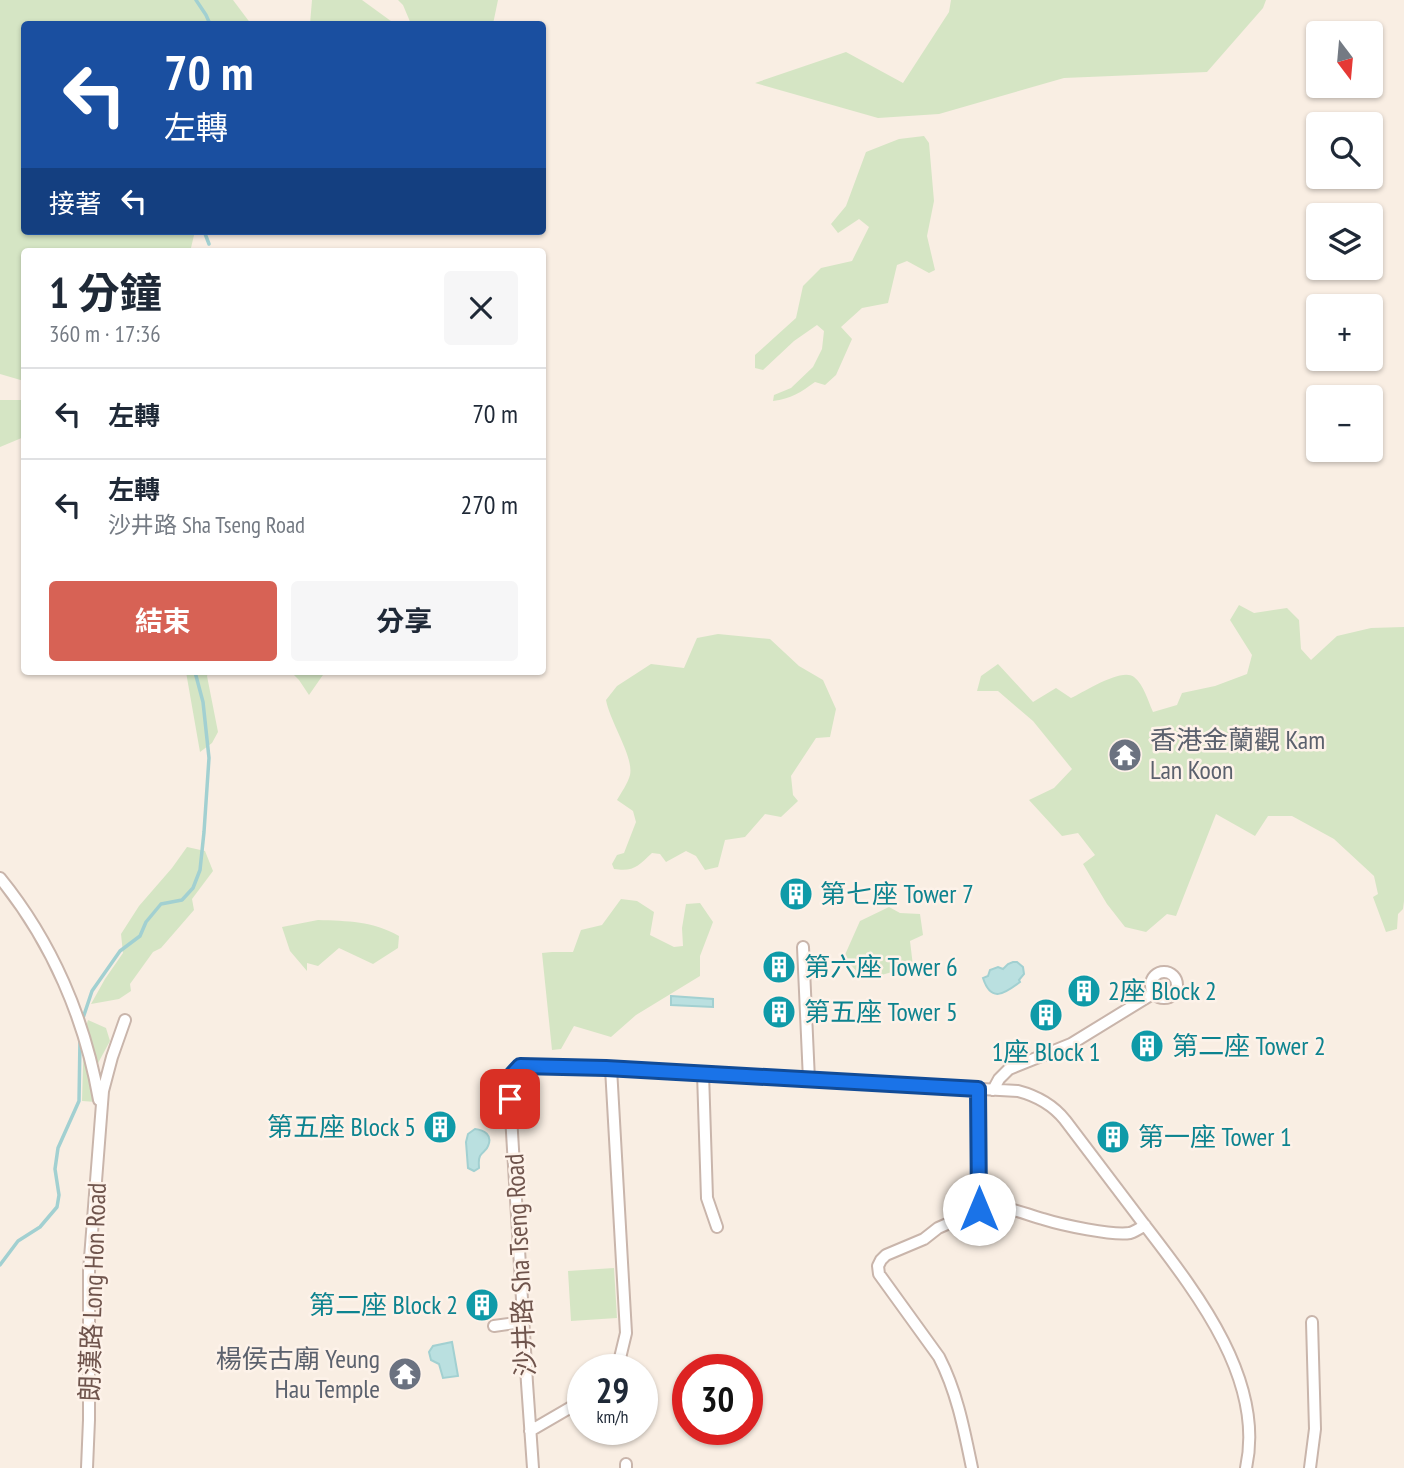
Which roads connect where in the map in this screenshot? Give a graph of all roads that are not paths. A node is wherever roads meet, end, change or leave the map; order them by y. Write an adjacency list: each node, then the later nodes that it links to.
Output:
1 (0, 878): 10 (street, 朗漢路 Long Hon Road)
2 (803, 947): 7 (street)
3 (1154, 993): 9 (street)
4 (125, 1020): 10 (street, 朗漢路 Long Hon Road)
5 (611, 1069): 6 (street); 14 (street, 沙井路 Sha Tseng Road); 17 (street)
6 (703, 1073): 7 (street); 13 (street)
7 (809, 1080): 8 (street)
8 (978, 1089): 9 (street); 11 (street)
9 (993, 1090): 12 (street)
10 (101, 1116): 20 (street, 朗漢路 Long Hon Road)
11 (979, 1209): 12 (street); 22 (street)
12 (1145, 1225): 23 (street)
13 (717, 1227)
14 (523, 1322): 16 (street); 19 (street, 沙井路 Sha Tseng Road)
15 (1312, 1322): 24 (street)
16 (494, 1326)
17 (621, 1354)
18 (567, 1410): 19 (street)
19 (530, 1432): 21 (street, 沙井路 Sha Tseng Road)
20 (87, 1468)
21 (533, 1468)
22 (972, 1468)
23 (1246, 1468)
24 (1310, 1468)

